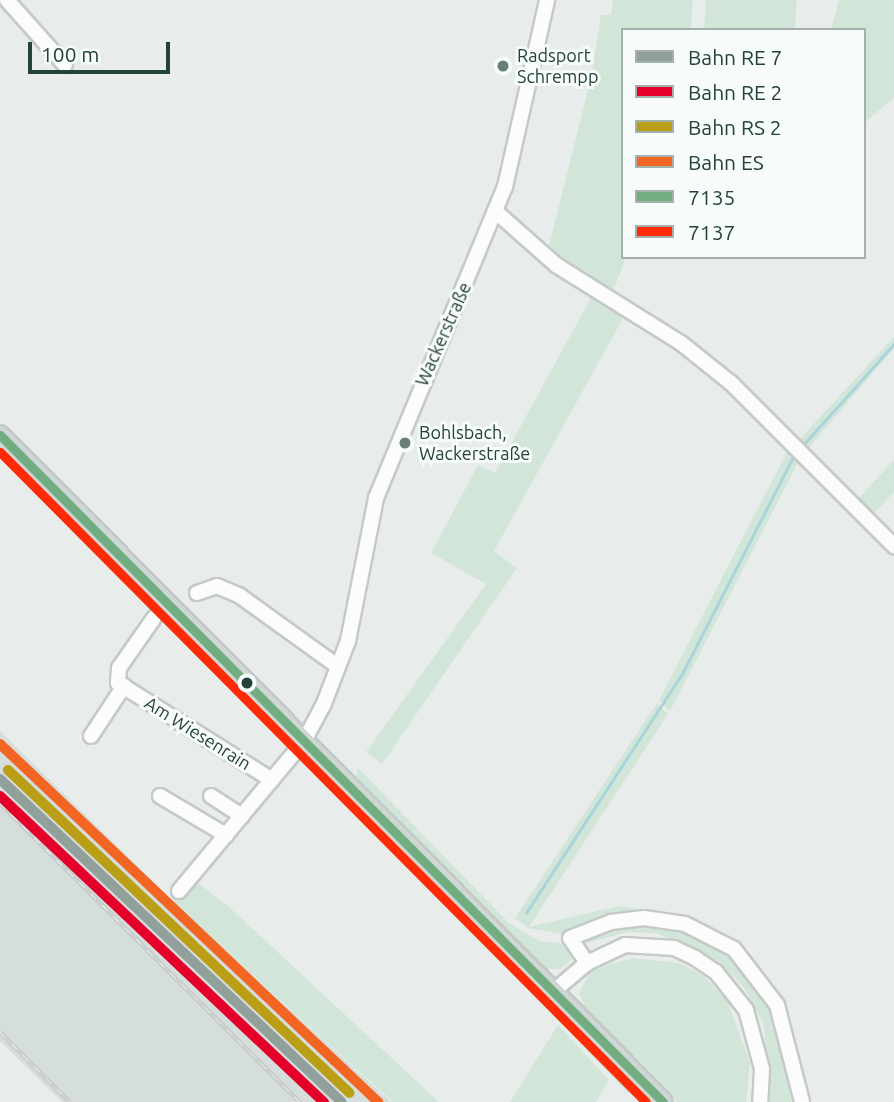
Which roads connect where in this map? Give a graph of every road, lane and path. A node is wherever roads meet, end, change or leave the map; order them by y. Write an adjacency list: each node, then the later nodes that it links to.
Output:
1 (7, 0): 3 (street)
2 (547, 0): 4 (street, Wackerstraße)
3 (65, 65)
4 (495, 211): 6 (street); 9 (street, Wackerstraße)
5 (0, 435): 12 (main road)
6 (894, 546)
7 (197, 593): 9 (street)
8 (154, 618): 10 (street)
9 (337, 666): 12 (street, Wackerstraße)
10 (124, 687): 11 (street); 13 (street, Am Wiesenrain)
11 (91, 736)
12 (304, 741): 13 (street, Wackerstraße); 20 (main road)
13 (272, 780): 16 (street, Wackerstraße)
14 (160, 796): 17 (street)
15 (211, 796): 16 (street)
16 (242, 816): 17 (street, Wackerstraße)
17 (226, 835): 18 (street, Wackerstraße)
18 (179, 891)
19 (587, 963): 20 (street); 22 (street); 23 (street)
20 (554, 991): 21 (main road)
21 (663, 1102)
22 (760, 1102)
23 (802, 1102)

